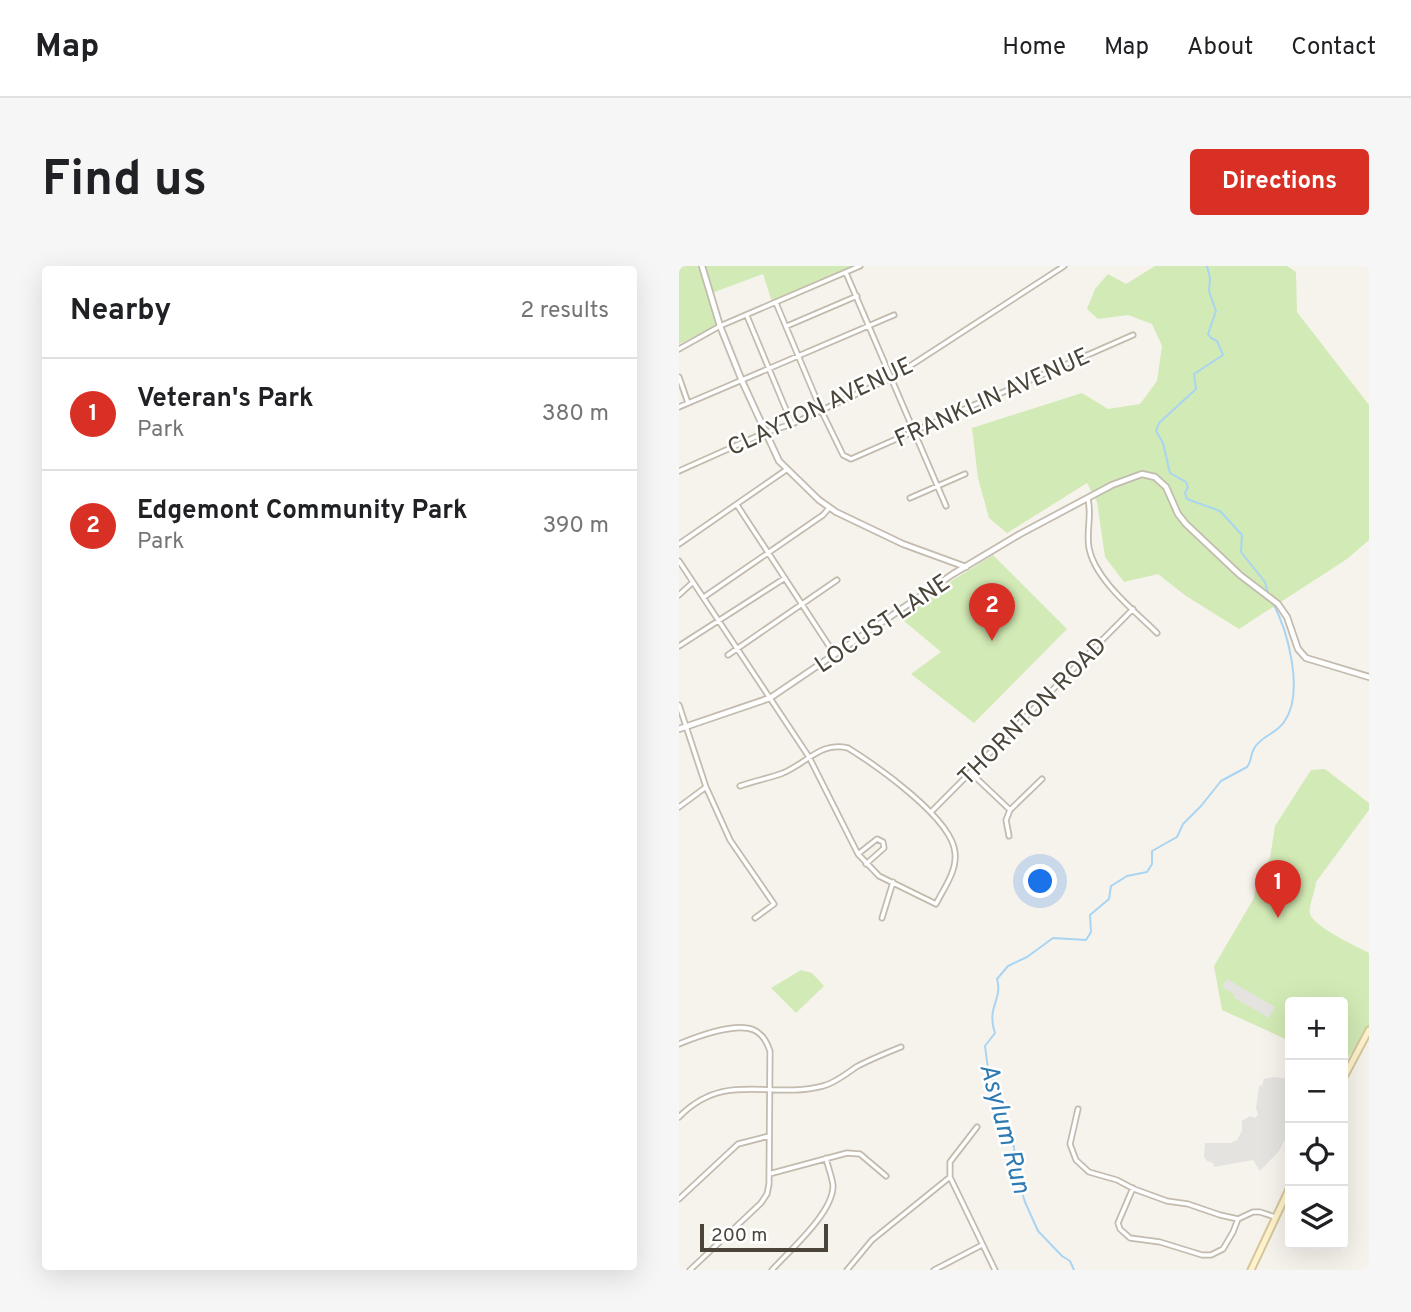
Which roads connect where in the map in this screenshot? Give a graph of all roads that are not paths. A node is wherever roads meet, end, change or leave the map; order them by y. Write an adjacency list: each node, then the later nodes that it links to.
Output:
1 (702, 266): 10 (street)
2 (860, 266): 4 (street)
3 (1064, 266): 17 (street, CLAYTON AVENUE)
4 (846, 272): 5 (street); 6 (street)
5 (857, 296): 9 (street); 11 (street)
6 (776, 303): 8 (street); 11 (street)
7 (894, 315): 9 (street)
8 (747, 316): 10 (street); 15 (street)
9 (870, 324): 14 (street); 17 (street)
10 (720, 326): 13 (street); 18 (street)
11 (787, 326): 14 (street)
12 (1133, 335): 23 (street, FRANKLIN AVENUE)
13 (679, 349)
14 (799, 355): 15 (street); 21 (street)
15 (771, 368): 18 (street); 22 (street)
16 (679, 377): 19 (street)
17 (893, 377): 21 (street, CLAYTON AVENUE); 23 (street)
18 (742, 381): 19 (street); 24 (street)
19 (688, 403): 20 (street)
20 (679, 407)
21 (821, 410): 22 (street, CLAYTON AVENUE); 23 (street, FRANKLIN AVENUE)
22 (792, 425): 24 (street, CLAYTON AVENUE)
23 (916, 431): 28 (street)
24 (764, 433): 25 (street); 26 (street, CLAYTON AVENUE)
25 (786, 470): 31 (street); 33 (street)
26 (679, 471)
27 (965, 474): 28 (street)
28 (939, 486): 30 (street); 32 (street)
29 (1087, 497): 37 (street, LOCUST LANE); 44 (street); 51 (street, LOCUST LANE)
30 (910, 498)
31 (737, 505): 34 (street); 35 (street)
32 (946, 506)
33 (829, 508): 35 (street); 37 (street)
34 (679, 544)
35 (768, 553): 38 (street); 42 (street)
36 (679, 561): 40 (street)
37 (966, 567): 50 (street, LOCUST LANE)
38 (785, 578): 43 (street); 45 (street)
39 (837, 580): 43 (street)
40 (693, 582): 41 (street); 42 (street)
41 (679, 595)
42 (704, 597): 45 (street)
43 (801, 603): 48 (street); 50 (street)
44 (1133, 610): 46 (street); 57 (street, THORNTON ROAD)
45 (719, 621): 47 (street); 48 (street)
46 (1157, 633)
47 (679, 646)
48 (737, 647): 49 (street); 52 (street)
49 (728, 655)
50 (835, 655): 52 (street, LOCUST LANE)
51 (1369, 677)
52 (770, 698): 54 (street, LOCUST LANE); 56 (street)
53 (679, 705): 54 (street)
54 (686, 727): 55 (street, LOCUST LANE); 60 (street)
55 (679, 729)
56 (809, 757): 59 (street); 63 (street); 65 (street)
57 (970, 772): 62 (street); 63 (street, THORNTON ROAD)
58 (1042, 779): 62 (street)
59 (740, 786)
60 (706, 787): 61 (street); 68 (street)
61 (679, 807)
62 (1010, 810): 64 (street)
63 (931, 813): 67 (street)
64 (1009, 836)
65 (858, 854): 66 (street); 66 (street)
66 (866, 864): 67 (street)
67 (893, 882): 69 (street)
68 (755, 918)
69 (882, 918)
70 (1369, 1030): 73 (main road)
71 (679, 1044): 74 (street)
72 (901, 1047): 74 (street)
73 (1348, 1070)
74 (771, 1090): 76 (street); 78 (street)
75 (1078, 1109): 83 (street)
76 (679, 1117)
77 (978, 1127): 82 (street)
78 (769, 1136): 80 (street); 85 (street)
79 (825, 1158): 80 (street); 81 (street); 90 (street)
80 (769, 1174): 89 (street)
81 (886, 1176)
82 (950, 1177): 88 (street); 91 (street)
83 (1133, 1188): 87 (street); 87 (street)
84 (1285, 1198): 86 (main road)
85 (679, 1199)
86 (1276, 1218): 87 (street); 94 (main road)
87 (1238, 1219)
88 (982, 1245): 92 (street); 93 (street)
89 (690, 1270)
90 (772, 1270)
91 (847, 1270)
92 (934, 1270)
93 (995, 1270)
94 (1251, 1270)

